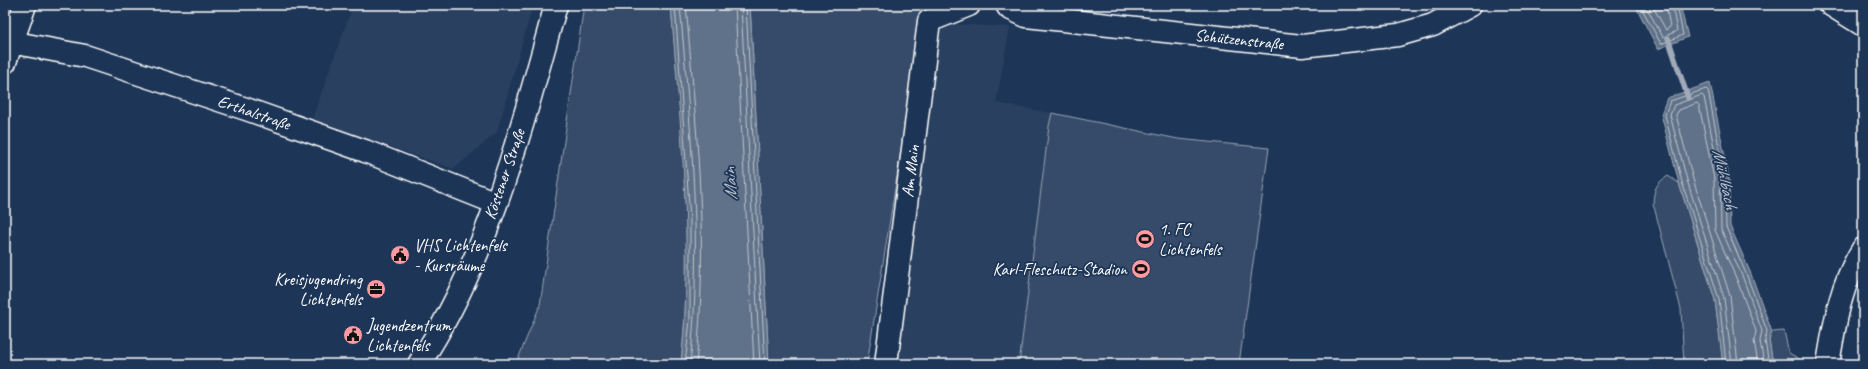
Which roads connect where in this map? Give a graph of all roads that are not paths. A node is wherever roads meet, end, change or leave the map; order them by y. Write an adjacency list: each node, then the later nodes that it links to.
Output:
1 (25, 5): 8 (street)
2 (556, 5): 9 (street, Köstener Straße)
3 (969, 5): 12 (street, Am Main)
4 (1006, 5): 5 (street, Schützenstraße)
5 (1470, 5)
6 (1831, 5): 7 (street)
7 (1863, 25)
8 (7, 49): 9 (street, Erthalstraße)
9 (496, 203): 11 (street, Köstener Straße)
10 (1863, 249): 13 (street)
11 (421, 361)
12 (886, 364)
13 (1828, 364)

